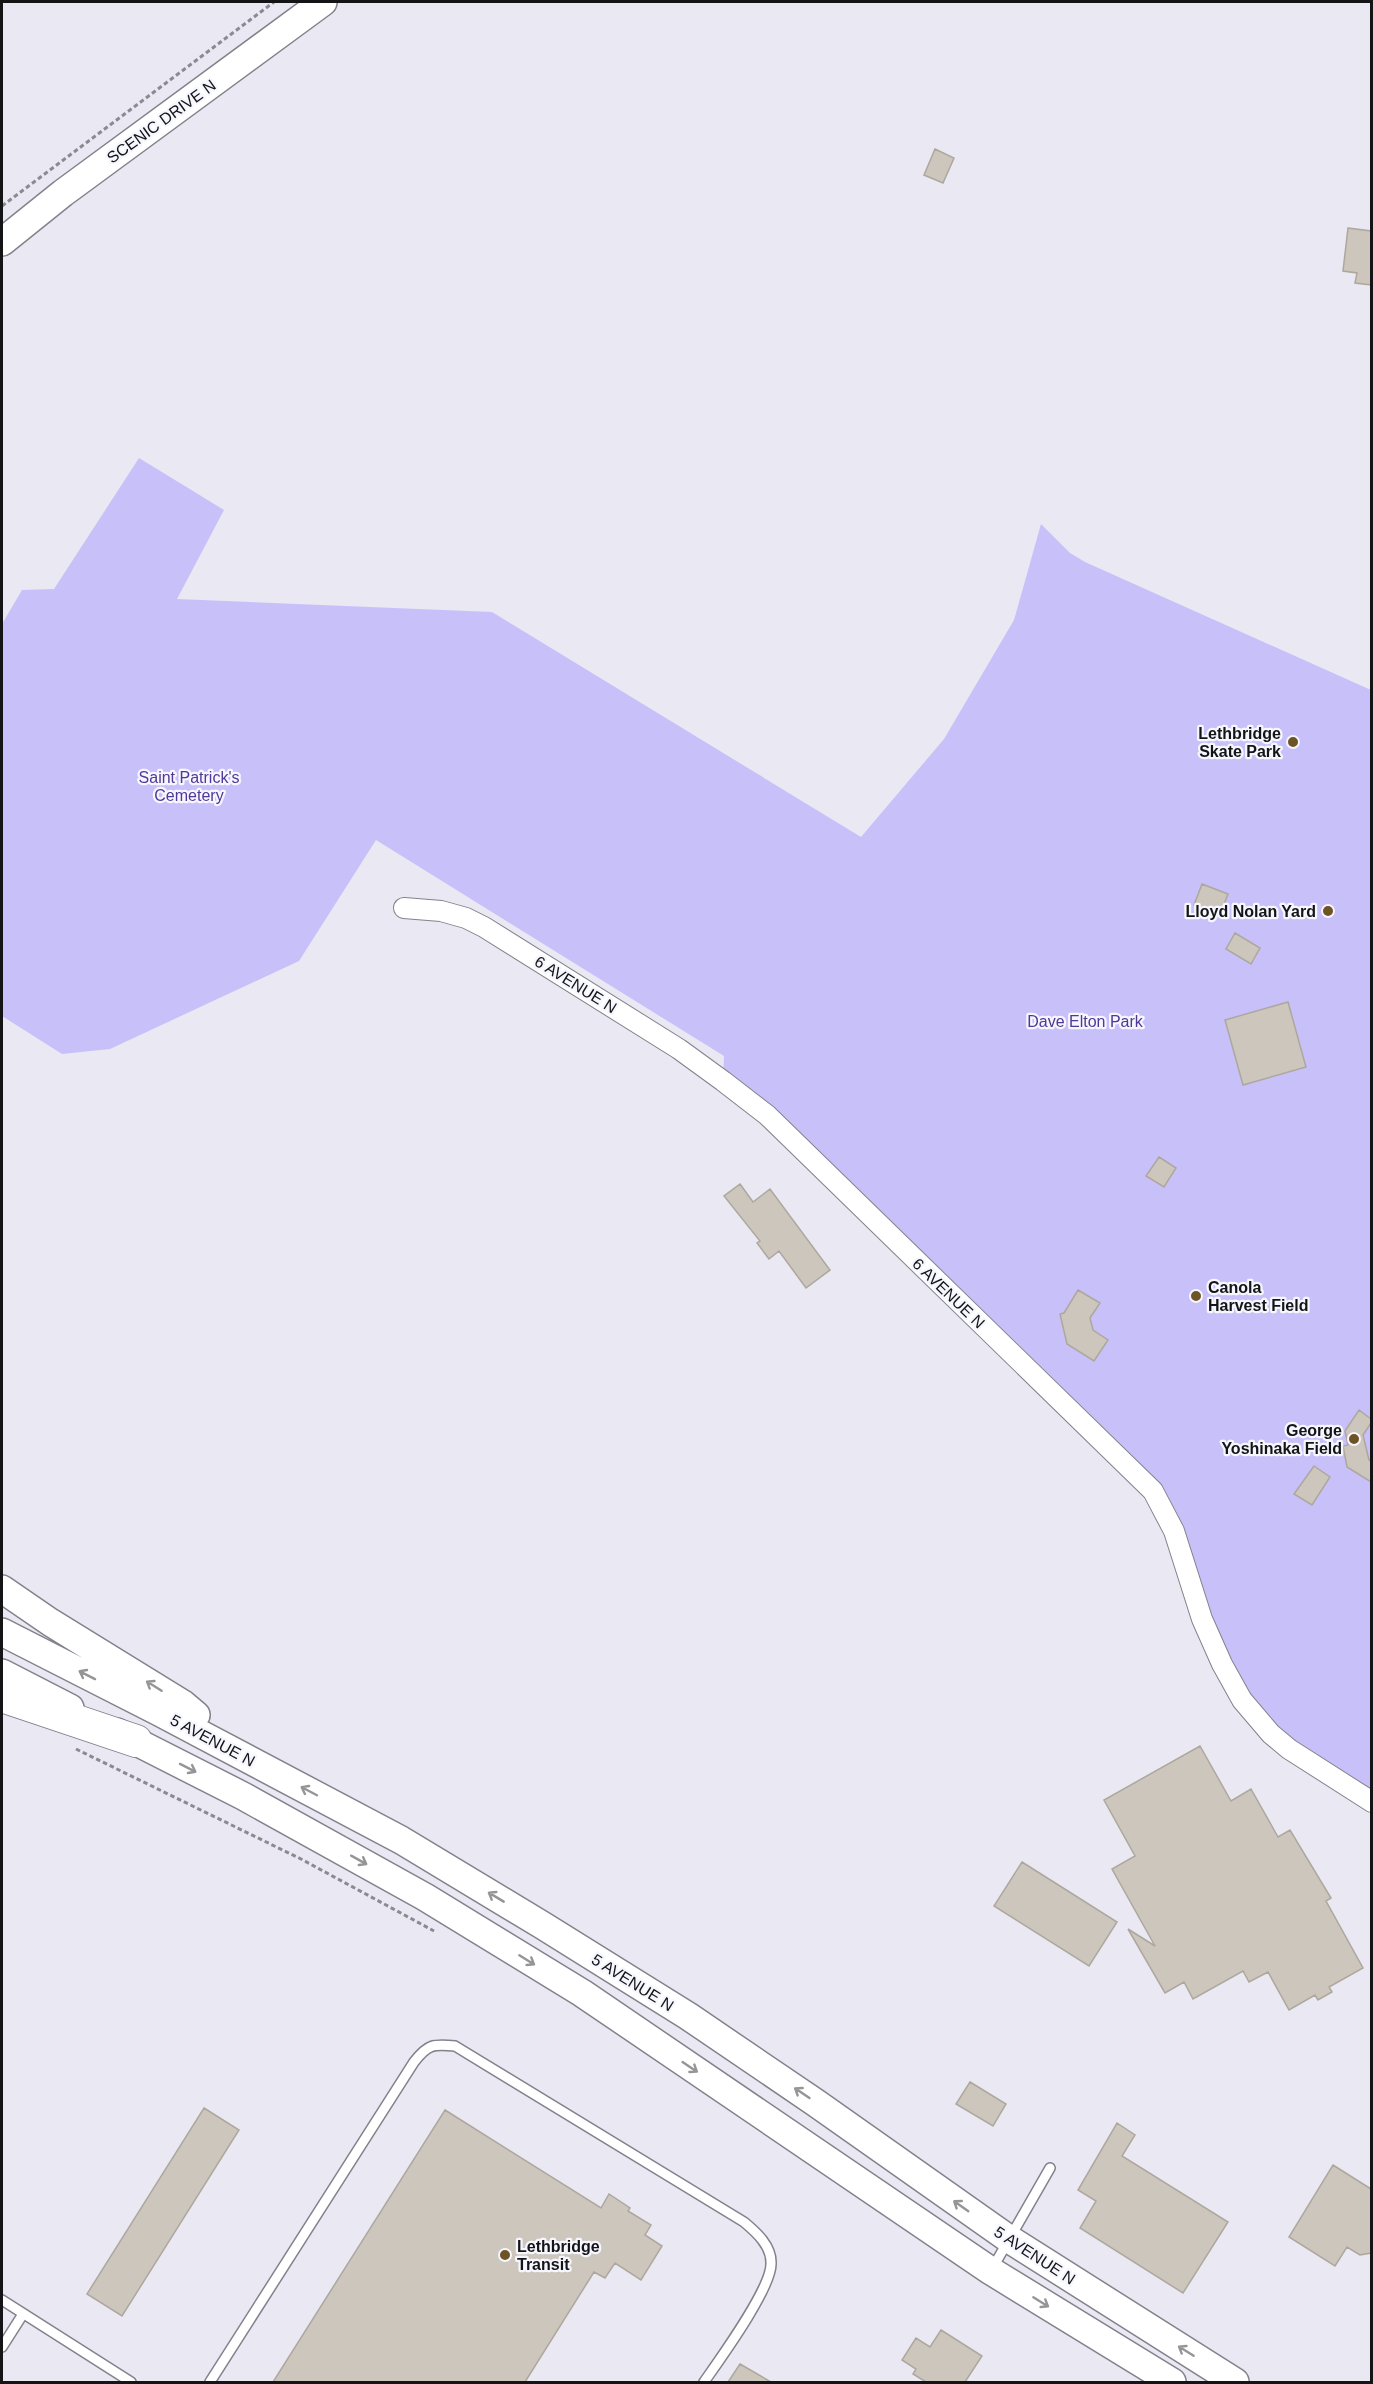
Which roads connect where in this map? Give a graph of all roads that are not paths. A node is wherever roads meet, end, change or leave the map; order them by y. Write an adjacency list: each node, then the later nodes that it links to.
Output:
1 (323, 2): 2 (main road, SCENIC DRIVE N)
2 (2, 242)
3 (404, 908): 10 (street, 6 AVENUE N)
4 (2, 1588): 9 (main road, one-way to 4)
5 (2, 1632): 9 (main road, 5 AVENUE N, one-way to 5)
6 (2, 1673): 8 (main road)
7 (2, 1696): 8 (main road)
8 (136, 1741): 13 (main road, one-way to 13)
9 (251, 1760): 12 (main road, 5 AVENUE N, one-way to 9)
10 (1371, 1802)
11 (1050, 2168): 12 (lane)
12 (1009, 2239): 13 (lane); 21 (main road, 5 AVENUE N, one-way to 12)
13 (991, 2271): 20 (main road, one-way to 20)
14 (2, 2300): 15 (lane)
15 (23, 2314): 16 (lane); 17 (lane)
16 (2, 2347)
17 (131, 2382)
18 (210, 2382): 19 (lane)
19 (704, 2382)
20 (1172, 2382)
21 (1235, 2382)

